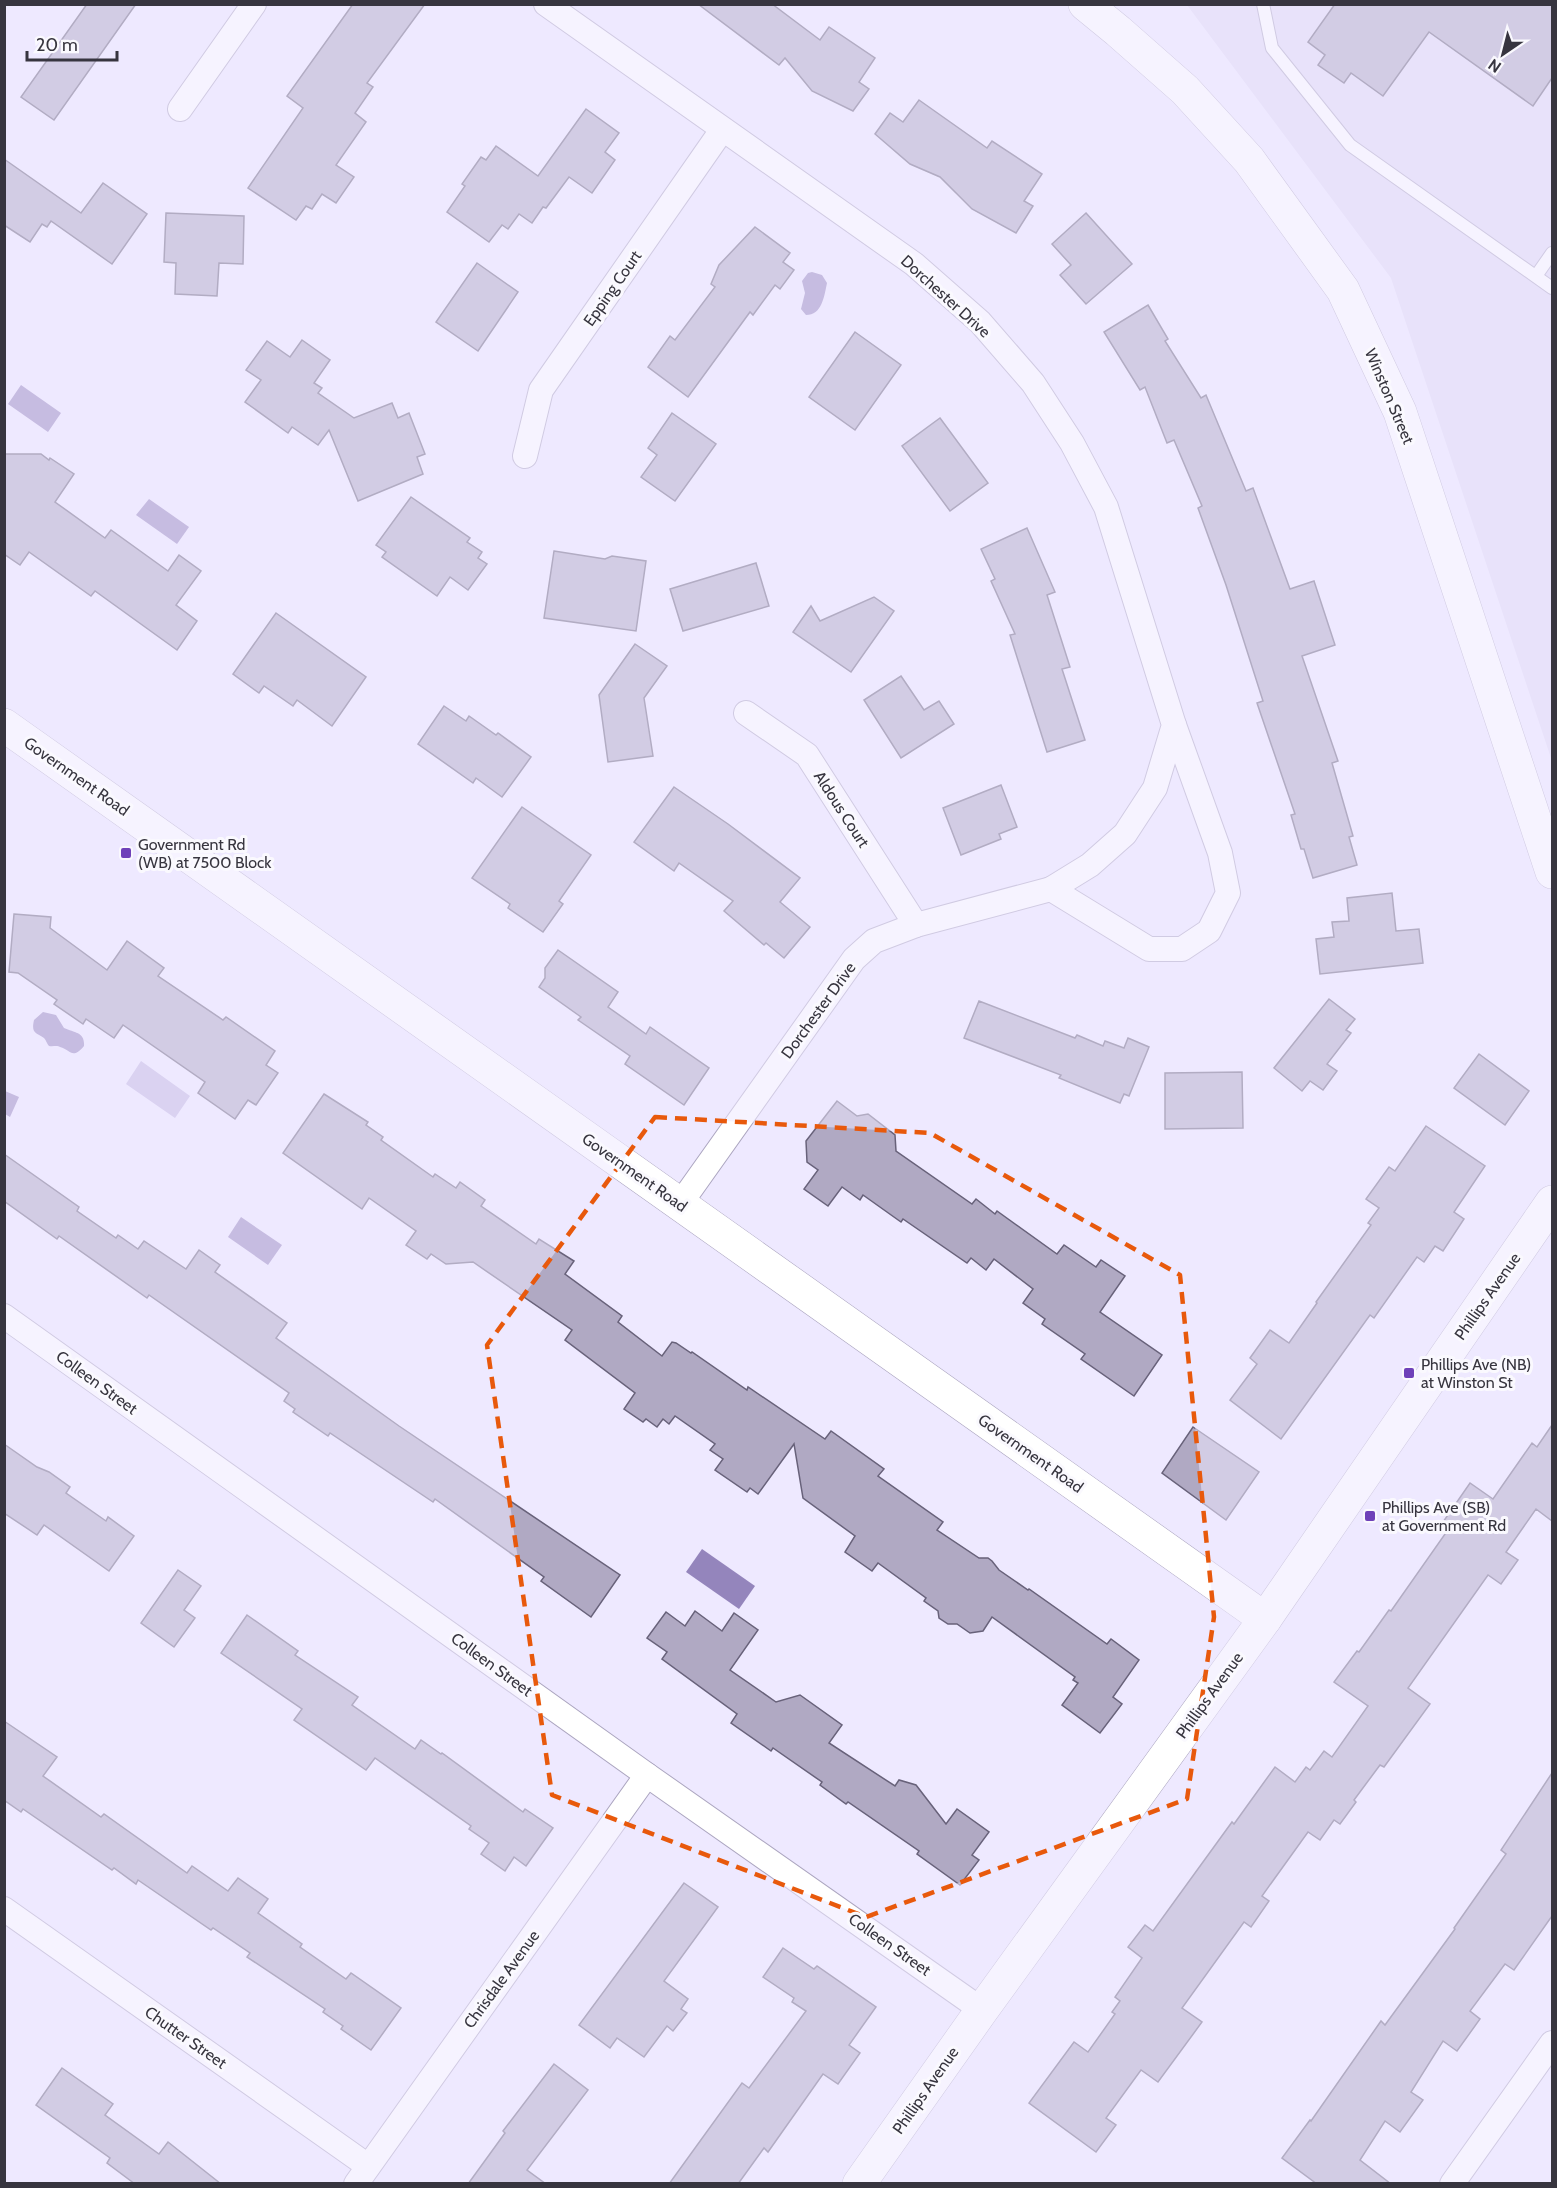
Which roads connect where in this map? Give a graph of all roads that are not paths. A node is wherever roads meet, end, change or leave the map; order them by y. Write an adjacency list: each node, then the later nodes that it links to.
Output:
1 (254, 4): 5 (street)
2 (546, 4): 6 (street, Dorchester Drive)
3 (1085, 4): 14 (street, Winston Street)
4 (1263, 4): 8 (lane)
5 (180, 109)
6 (722, 130): 10 (street, Epping Court); 13 (street, Dorchester Drive)
7 (1552, 253): 8 (lane)
8 (1536, 276): 9 (lane)
9 (1552, 288)
10 (525, 456)
11 (746, 713): 16 (street, Aldous Court)
12 (4, 724): 18 (street, Government Road)
13 (1174, 726): 15 (street, Dorchester Drive); 15 (street, Dorchester Drive)
14 (1552, 872)
15 (1051, 889): 16 (street, Dorchester Drive)
16 (916, 925): 18 (street, Dorchester Drive)
17 (1552, 1202): 20 (street, Phillips Avenue)
18 (680, 1204): 20 (street, Government Road)
19 (4, 1316): 21 (street, Colleen Street)
20 (1264, 1619): 23 (street, Phillips Avenue)
21 (647, 1775): 23 (street, Colleen Street); 25 (street, Chrisdale Avenue)
22 (4, 1909): 25 (street, Chutter Street)
23 (982, 2010): 26 (street, Phillips Avenue)
24 (1552, 2043): 27 (street)
25 (362, 2175)
26 (859, 2184)
27 (1452, 2184)

